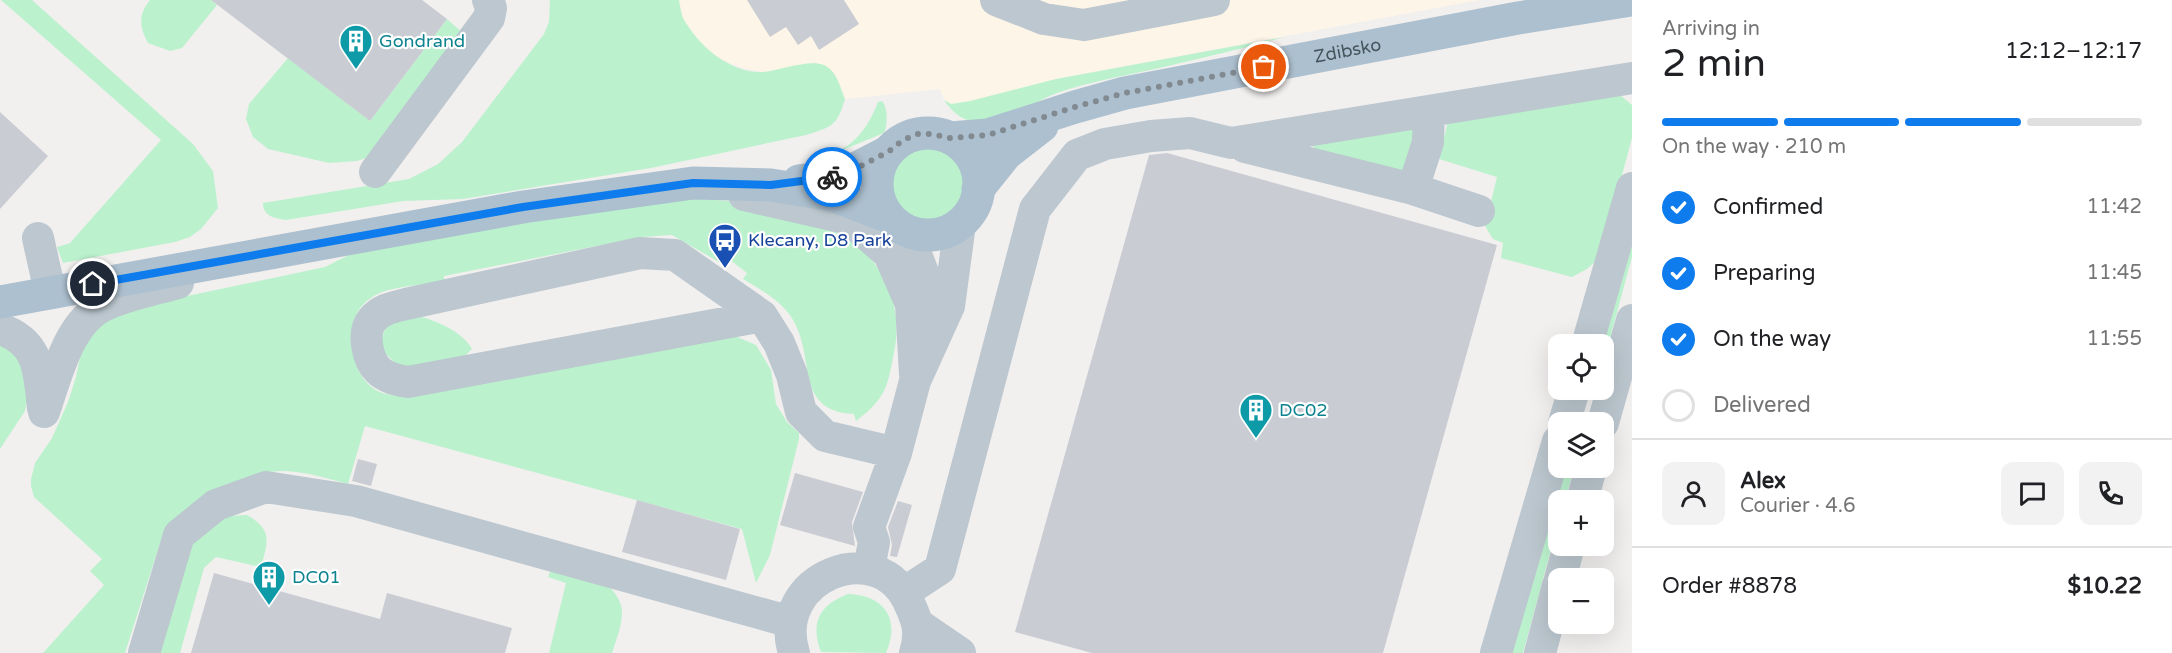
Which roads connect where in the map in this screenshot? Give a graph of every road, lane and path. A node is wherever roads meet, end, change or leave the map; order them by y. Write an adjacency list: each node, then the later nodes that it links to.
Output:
1 (488, 0): 12 (lane)
2 (996, 0): 3 (lane)
3 (1214, 0)
4 (1630, 0): 5 (main road, Zdibsko)
5 (1517, 9): 7 (main road, Zdibsko)
6 (1632, 78): 8 (lane)
7 (1066, 110): 9 (main road, Zdibsko); 16 (main road, Zdibsko)
8 (1429, 111): 10 (lane); 17 (lane)
9 (950, 138): 11 (main road); 16 (main road)
10 (1231, 143): 17 (lane); 35 (lane)
11 (888, 152): 14 (main road); 19 (main road)
12 (375, 172)
13 (693, 183): 14 (main road); 22 (main road); 30 (lane)
14 (771, 185): 19 (main road)
15 (1632, 188): 28 (lane)
16 (978, 189): 20 (main road)
17 (1413, 189): 18 (lane)
18 (1479, 211)
19 (897, 223): 20 (main road); 29 (lane)
20 (960, 224): 29 (lane)
21 (38, 237): 23 (lane)
22 (329, 242): 23 (main road); 27 (lane)
23 (50, 292): 24 (main road)
24 (0, 302)
25 (762, 316): 25 (lane); 32 (lane)
26 (1632, 320): 31 (lane)
27 (0, 329)
28 (1590, 334)
29 (929, 349): 30 (lane)
30 (915, 381): 32 (lane)
31 (1607, 412)
32 (896, 453): 34 (lane)
33 (1548, 475): 42 (lane)
34 (869, 569): 35 (lane); 36 (lane)
35 (905, 592): 38 (lane)
36 (791, 622): 39 (lane); 40 (lane)
37 (1548, 623): 43 (lane)
38 (917, 639): 41 (lane)
39 (144, 653)
40 (794, 653)
41 (960, 653)
42 (1496, 653)
43 (1540, 653)

